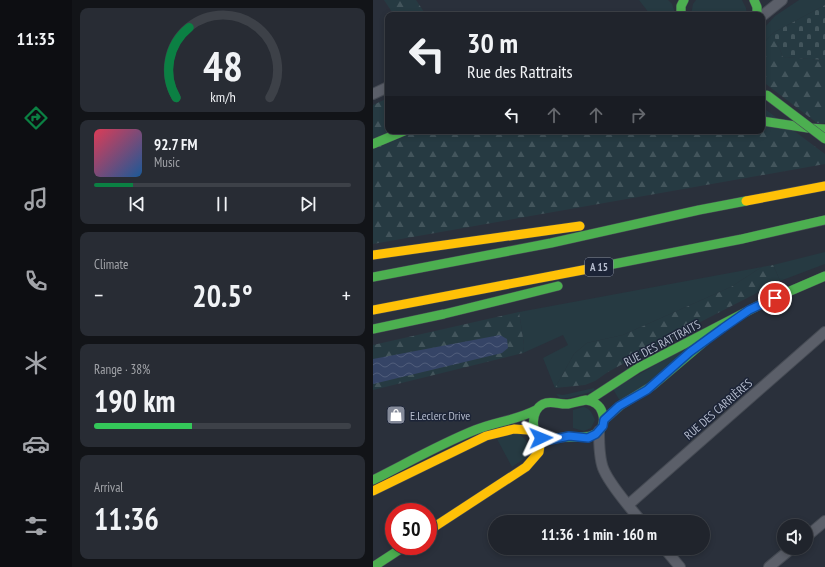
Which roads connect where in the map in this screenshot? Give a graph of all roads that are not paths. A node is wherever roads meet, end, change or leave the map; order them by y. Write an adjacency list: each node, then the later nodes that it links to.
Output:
1 (754, 0): 3 (main road)
2 (782, 0): 4 (street)
3 (757, 12)
4 (765, 14)
5 (385, 88): 6 (street)
6 (373, 94)
7 (765, 94): 11 (main road, bridge)
8 (765, 121): 9 (main road)
9 (825, 129)
10 (397, 134): 12 (main road)
11 (825, 139)
12 (373, 144)
13 (825, 186): 14 (main road)
14 (699, 210): 17 (main road); 19 (main road)
15 (825, 220): 16 (main road, A 15)
16 (742, 239): 20 (main road); 22 (main road, A 15)
17 (373, 255)
18 (825, 276): 23 (main road, RUE DES RATTRAITS)
19 (373, 277)
20 (589, 278)
21 (567, 284): 24 (main road)
22 (373, 310)
23 (749, 310): 26 (main road, RUE DES RATTRAITS); 28 (main road, RUE DES RATTRAITS)
24 (373, 329)
25 (825, 332): 33 (street, RUE DES CARRIÈRES)
26 (589, 400): 27 (main road); 28 (main road)
27 (536, 410): 30 (main road); 31 (main road)
28 (604, 420): 29 (main road)
29 (599, 431): 30 (main road); 33 (street)
30 (539, 436): 32 (main road); 36 (main road)
31 (373, 480)
32 (373, 491)
33 (628, 505): 34 (street)
34 (636, 515)
35 (825, 521): 37 (street)
36 (437, 525)
37 (813, 531)
38 (391, 555): 41 (main road)
39 (670, 555): 42 (street)
40 (784, 555): 43 (street)
41 (373, 567)
42 (680, 567)
43 (769, 567)

